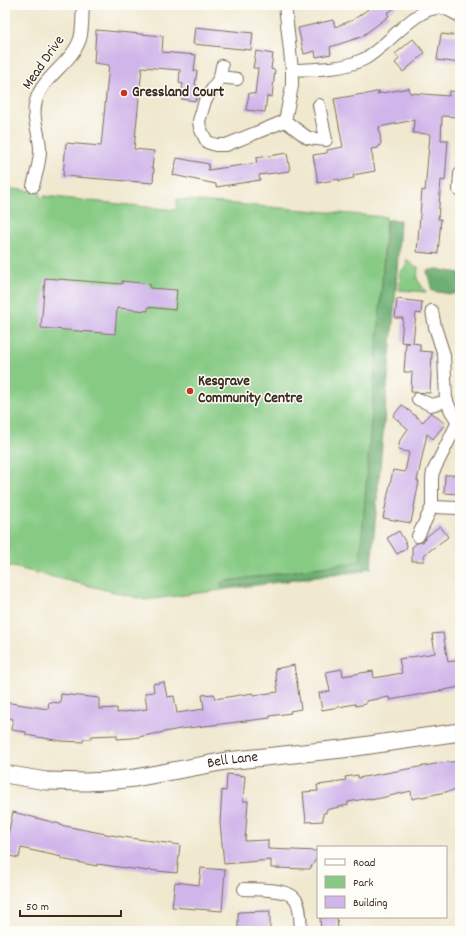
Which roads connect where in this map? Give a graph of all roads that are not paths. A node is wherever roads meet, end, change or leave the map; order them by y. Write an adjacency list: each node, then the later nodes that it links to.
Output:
1 (83, 5): 9 (street, Mead Drive)
2 (285, 5): 4 (street)
3 (460, 16): 4 (street)
4 (292, 70): 7 (street)
5 (237, 79): 7 (street)
6 (320, 105): 7 (street)
7 (285, 121)
8 (460, 174): 10 (street)
9 (33, 186)
10 (458, 190)
11 (432, 311): 13 (street)
12 (418, 399): 13 (street)
13 (447, 401): 14 (street)
14 (459, 422): 15 (street)
15 (432, 507): 16 (street); 17 (street)
16 (458, 508)
17 (418, 536)
18 (460, 732): 19 (street, Bell Lane)
19 (5, 774)
20 (244, 890): 21 (street)
21 (301, 931)

